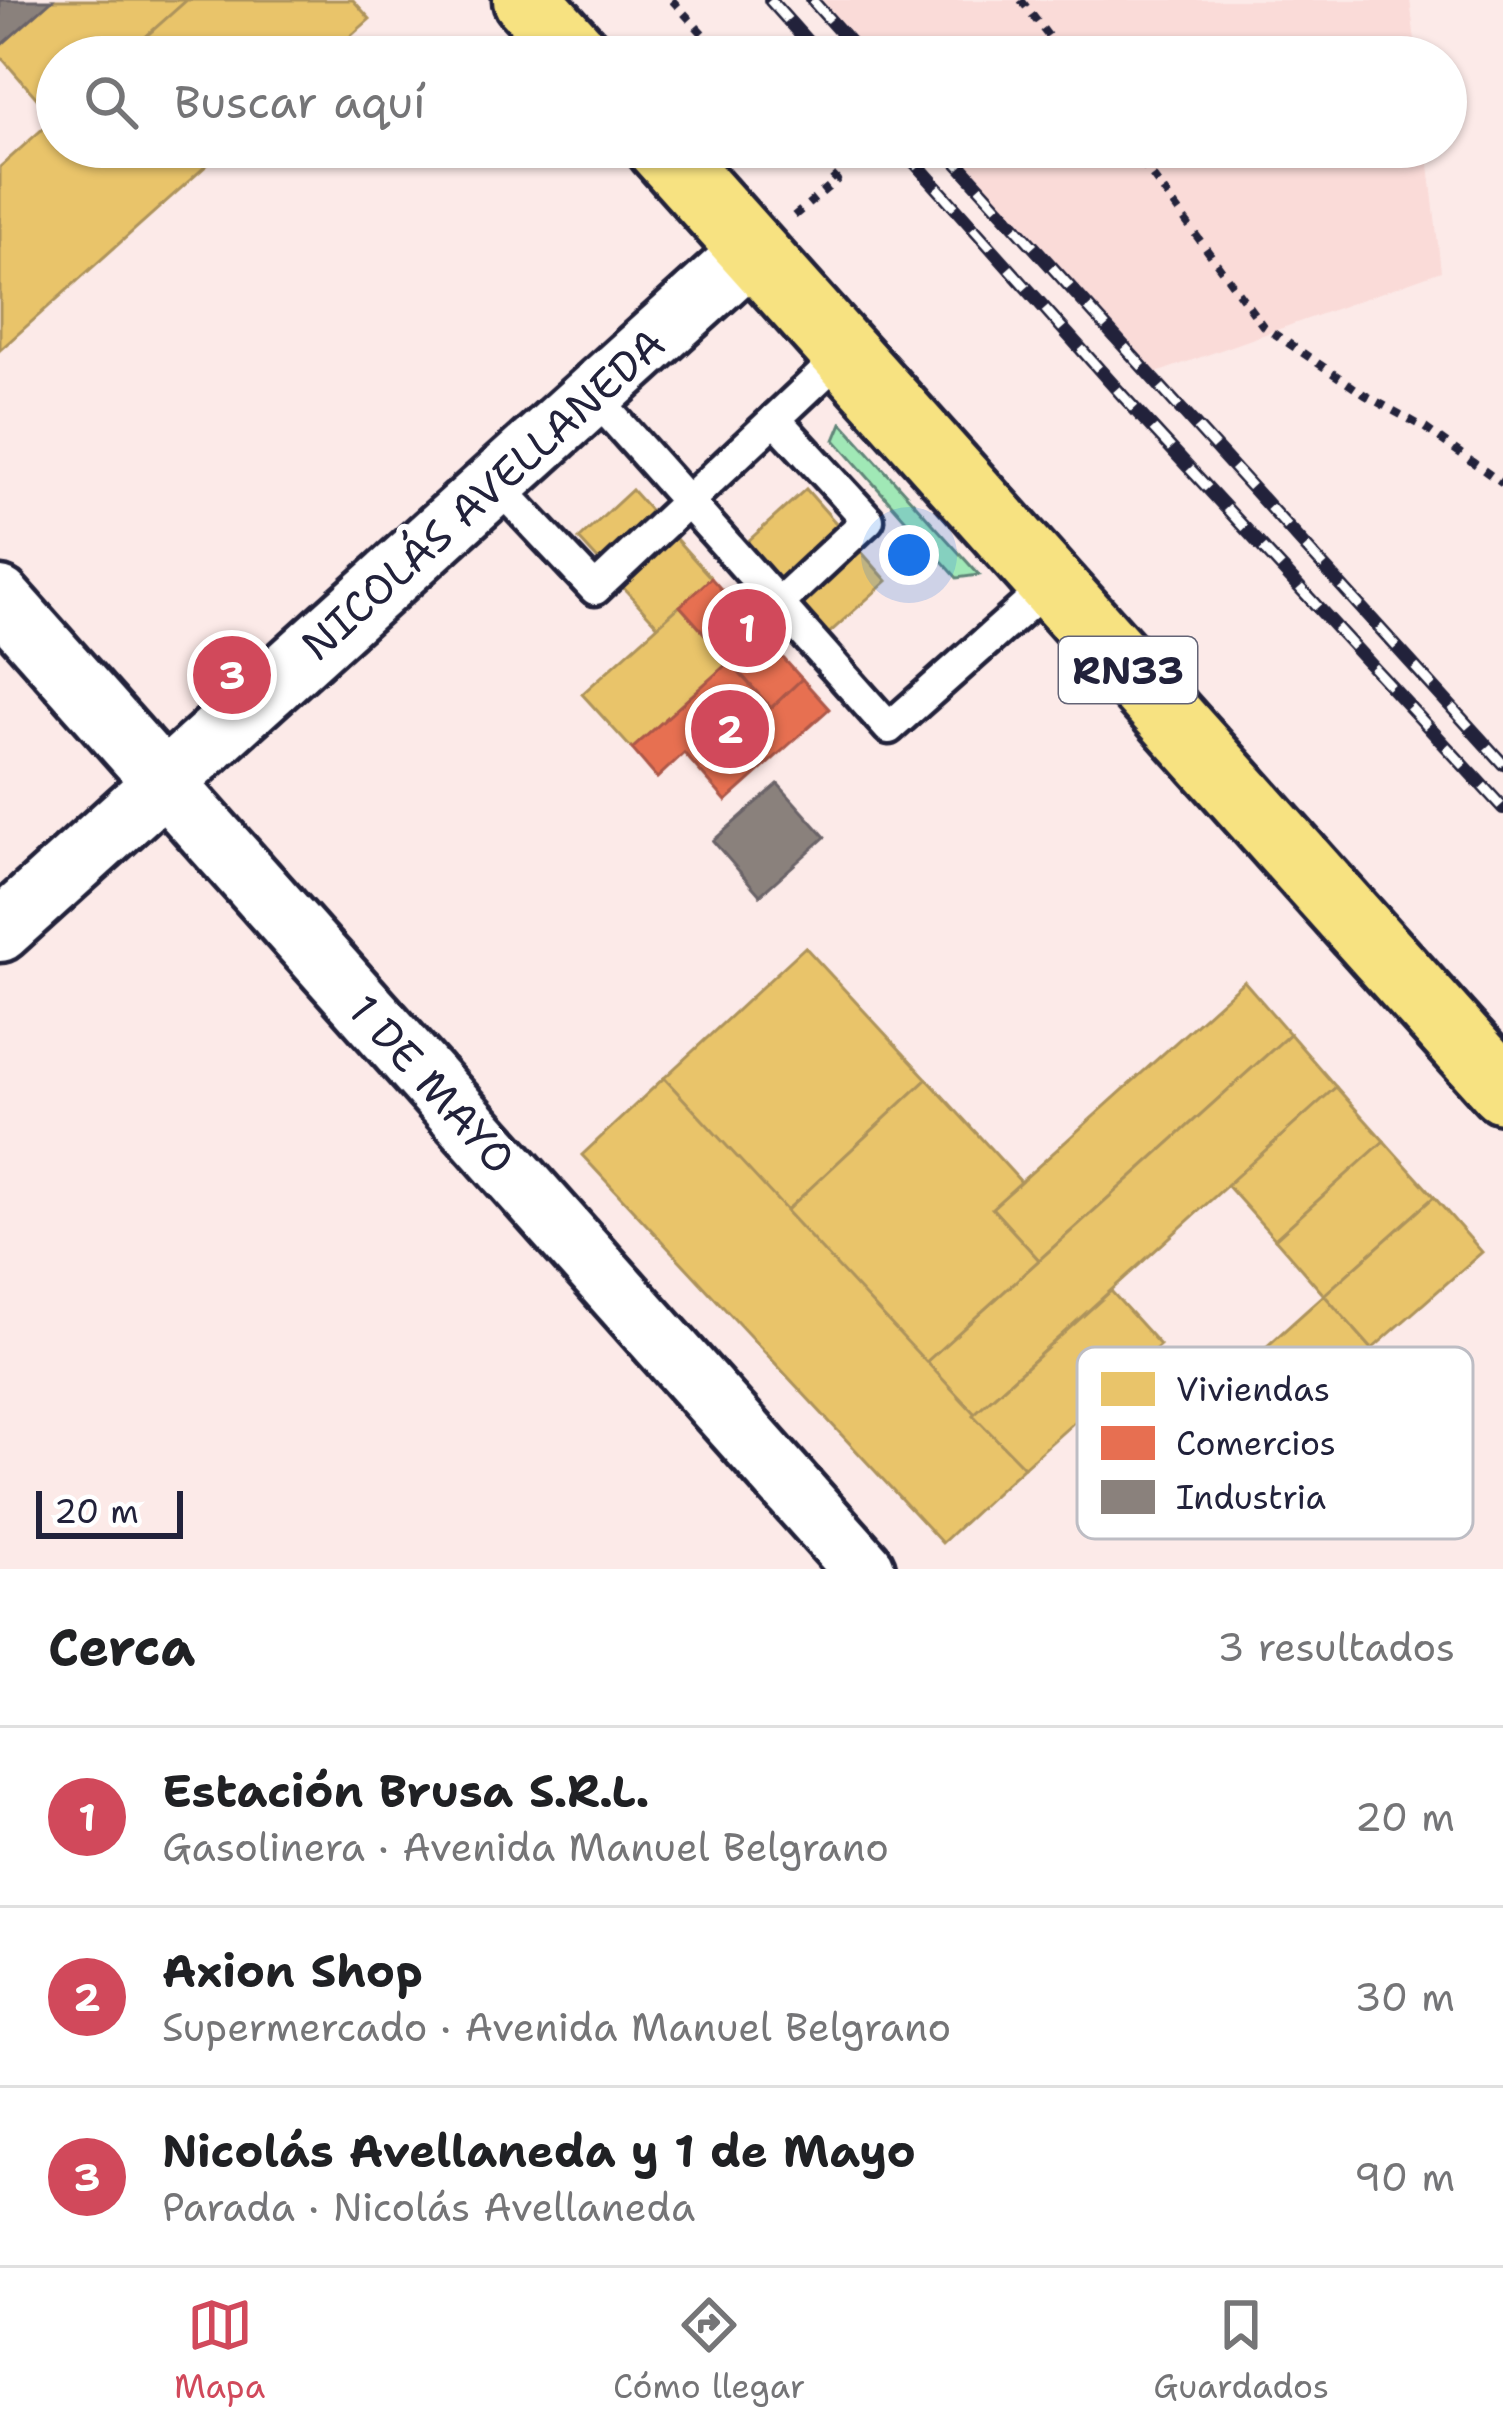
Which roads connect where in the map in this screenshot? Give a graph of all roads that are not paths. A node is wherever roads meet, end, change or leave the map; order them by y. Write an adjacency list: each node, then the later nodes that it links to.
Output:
1 (527, 0): 2 (main road)
2 (560, 36)
3 (679, 168): 4 (main road, RN33)
4 (753, 250): 5 (main road, RN33); 6 (street, NICOLÁS AVELLANEDA)
5 (844, 353): 7 (lane); 10 (main road, RN33)
6 (593, 394): 8 (street, NICOLÁS AVELLANEDA); 9 (lane)
7 (775, 419): 9 (lane); 12 (lane)
8 (495, 483): 9 (lane); 13 (street, NICOLÁS AVELLANEDA)
9 (688, 501): 12 (lane)
10 (1051, 584): 12 (lane); 15 (main road, RN33)
11 (0, 598): 13 (street, 1 DE MAYO)
12 (779, 603)
13 (164, 783): 14 (street, NICOLÁS AVELLANEDA); 16 (street, 1 DE MAYO)
14 (0, 931)
15 (1503, 1089)
16 (864, 1569)

